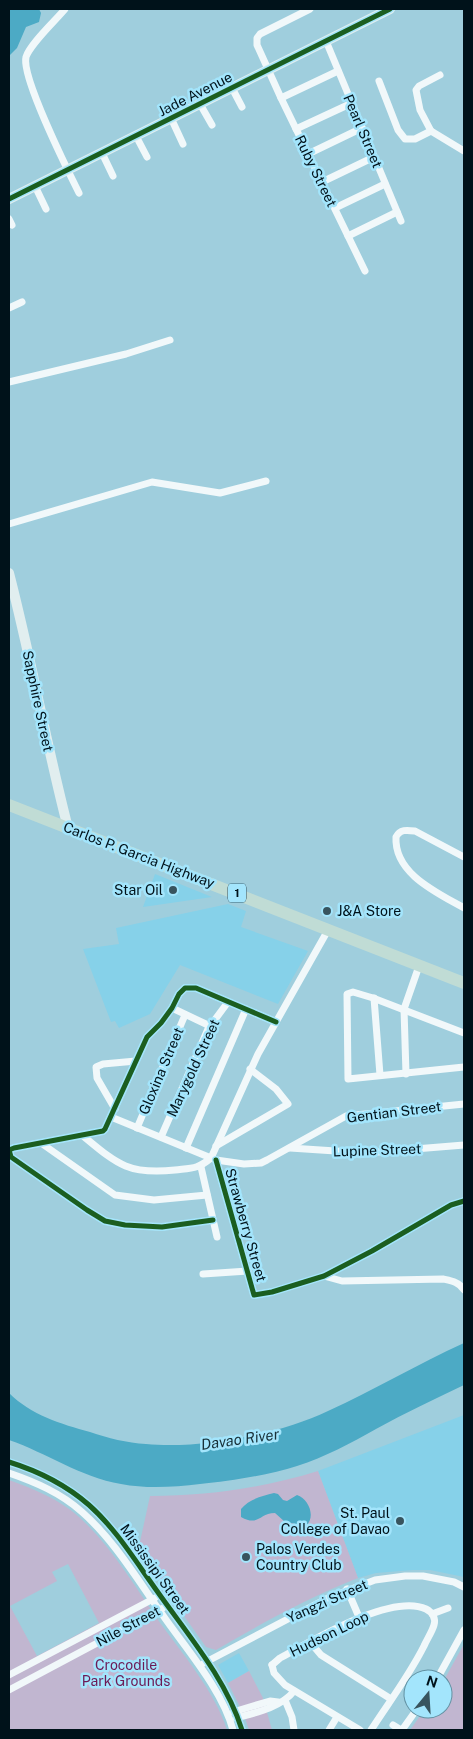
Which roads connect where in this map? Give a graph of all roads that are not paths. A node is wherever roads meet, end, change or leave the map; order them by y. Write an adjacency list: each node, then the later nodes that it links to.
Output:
1 (65, 9): 26 (street)
2 (390, 9): 4 (street, Jade Avenue)
3 (304, 10): 5 (street, Ruby Street)
4 (326, 41): 5 (street, Jade Avenue); 6 (street, Pearl Street)
5 (268, 70): 9 (street, Jade Avenue); 10 (street, Ruby Street)
6 (338, 71): 10 (street); 11 (street, Pearl Street)
7 (440, 75): 18 (street)
8 (379, 80): 18 (street)
9 (232, 88): 12 (street, Jade Avenue); 13 (street)
10 (281, 98): 17 (street, Ruby Street)
11 (352, 103): 16 (street, Pearl Street); 17 (street)
12 (200, 104): 14 (street, Jade Avenue); 15 (street)
13 (242, 107)
14 (172, 118): 19 (street, Jade Avenue); 20 (street)
15 (212, 125)
16 (362, 128): 23 (street); 25 (street, Pearl Street)
17 (296, 129): 23 (street, Ruby Street)
18 (431, 131): 21 (street)
19 (136, 136): 22 (street, Jade Avenue); 24 (street)
20 (184, 144)
21 (464, 150)
22 (102, 153): 26 (street, Jade Avenue); 27 (street)
23 (308, 154): 28 (street, Ruby Street)
24 (146, 157)
25 (374, 157): 28 (street); 29 (street, Pearl Street)
26 (68, 170): 30 (street, Jade Avenue); 31 (street)
27 (113, 176)
28 (322, 182): 33 (street, Ruby Street)
29 (386, 184): 33 (street); 35 (street, Pearl Street)
30 (36, 186): 32 (street, Jade Avenue); 34 (street)
31 (79, 193)
32 (9, 199)
33 (335, 208): 37 (street, Ruby Street)
34 (46, 209)
35 (397, 212): 36 (street, Pearl Street); 37 (street)
36 (401, 221)
37 (348, 236): 38 (street, Ruby Street)
38 (365, 271)
39 (22, 302): 40 (street)
40 (9, 308)
41 (170, 340): 42 (street)
42 (9, 382)
43 (266, 481): 44 (street)
44 (9, 524)
45 (9, 573): 47 (street, Sapphire Street)
46 (9, 805): 47 (highway, Carlos P. Garcia Highway / 1)
47 (68, 828): 50 (highway, Carlos P. Garcia Highway / 1)
48 (464, 857): 49 (street)
49 (464, 908)
50 (328, 930): 51 (highway, Carlos P. Garcia Highway / 1); 59 (street)
51 (420, 966): 52 (highway, Carlos P. Garcia Highway / 1); 57 (street)
52 (464, 983)
53 (374, 998): 57 (street); 66 (street); 66 (street)
54 (228, 1002): 55 (street); 56 (street); 60 (street, Marygold Street)
55 (172, 1008): 58 (street); 62 (street)
56 (246, 1009): 59 (street); 76 (street)
57 (404, 1009): 61 (street); 65 (street)
58 (185, 1015): 60 (street); 70 (street, Gloxina Street)
59 (276, 1022): 64 (street)
60 (210, 1026): 72 (street, Marygold Street)
61 (464, 1033)
62 (136, 1061): 68 (street); 68 (street)
63 (464, 1068): 65 (street)
64 (250, 1069): 75 (street); 75 (street)
65 (406, 1074): 66 (street)
66 (380, 1075)
67 (464, 1104): 77 (street, Gentian Street)
68 (114, 1108): 69 (street)
69 (111, 1117): 70 (street, Gentian Street); 71 (street)
70 (136, 1128): 72 (street, Gentian Street)
71 (82, 1135): 73 (street); 80 (street)
72 (161, 1137): 76 (street, Gentian Street)
73 (41, 1143): 78 (street); 81 (street)
74 (464, 1145): 77 (street, Lupine Street)
75 (216, 1146): 79 (street)
76 (186, 1148): 79 (street, Gentian Street)
77 (290, 1148): 79 (street, Gentian Street)
78 (9, 1150): 83 (street)
79 (214, 1159): 80 (street); 85 (street, Strawberry Street)
80 (201, 1167): 81 (street)
81 (207, 1195): 83 (street)
82 (464, 1201): 87 (street)
83 (213, 1220): 84 (street)
84 (217, 1237)
85 (248, 1270): 86 (street); 87 (street, Strawberry Street)
86 (203, 1274)
87 (324, 1276): 88 (street)
88 (464, 1290)
89 (9, 1462): 91 (street, Mississipi Street)
90 (9, 1473): 92 (street, Mississipi Street)
91 (115, 1534): 92 (street); 95 (street, Mississipi Street)
92 (108, 1539): 96 (street, Mississipi Street)
93 (464, 1587): 94 (street, Yangzi Street)
94 (347, 1589): 101 (street); 104 (street, Yangzi Street)
95 (160, 1595): 96 (street, Nile Street); 97 (street, Mississipi Street)
96 (152, 1600): 99 (street, Mississipi Street); 107 (street, Nile Street)
97 (167, 1605): 99 (street, Nile Street); 104 (street, Mississipi Street)
98 (448, 1608): 100 (street)
99 (159, 1610): 105 (street, Mississipi Street); 108 (street, Nile Street)
100 (432, 1614): 101 (street, Hudson Loop); 110 (street)
101 (359, 1617): 103 (street, Hudson Loop)
102 (464, 1630): 106 (street)
103 (310, 1642): 109 (street, Hudson Loop); 110 (street)
104 (207, 1661): 105 (street, Yangzi Street); 112 (street, Mississipi Street)
105 (198, 1666): 112 (street, Mississipi Street)
106 (443, 1669)
107 (9, 1675)
108 (9, 1690)
109 (294, 1691): 111 (street); 113 (street)
110 (391, 1699): 114 (street)
111 (282, 1701): 112 (street); 118 (street)
112 (233, 1716): 116 (street, Mississipi Street); 117 (street, Mississipi Street)
113 (337, 1717): 119 (street); 120 (street)
114 (380, 1717): 121 (street); 122 (street)
115 (409, 1719): 122 (street)
116 (234, 1730)
117 (242, 1730)
118 (294, 1730)
119 (329, 1730)
120 (360, 1730)
121 (371, 1730)
122 (401, 1730)

